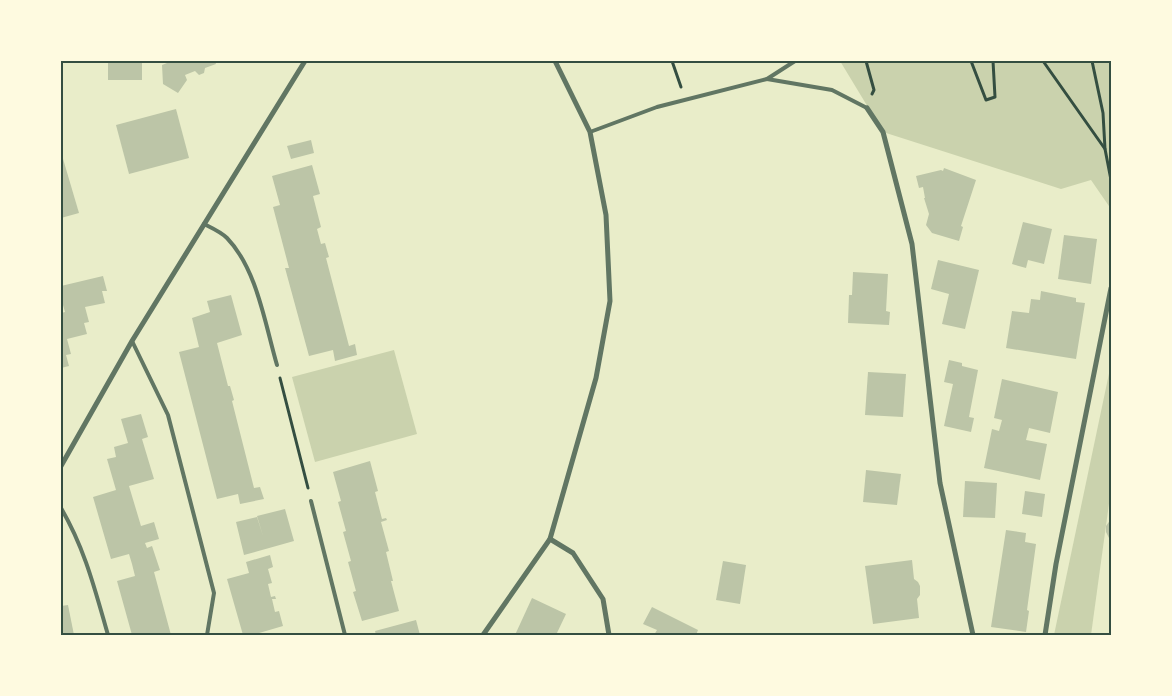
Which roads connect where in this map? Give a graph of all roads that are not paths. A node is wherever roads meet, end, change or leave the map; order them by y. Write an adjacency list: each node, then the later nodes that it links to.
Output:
1 (305, 61): 7 (street)
2 (555, 61): 6 (street)
3 (795, 61): 4 (lane)
4 (767, 79): 5 (lane); 6 (lane)
5 (867, 108): 20 (street)
6 (590, 132): 14 (street)
7 (204, 224): 9 (street); 10 (lane)
8 (1111, 288): 21 (street)
9 (132, 340): 11 (street); 16 (lane)
10 (277, 365)
11 (61, 466)
12 (311, 501): 17 (lane)
13 (61, 508): 15 (lane)
14 (550, 539): 18 (street); 19 (street)
15 (108, 635)
16 (207, 635)
17 (345, 635)
18 (483, 635)
19 (609, 635)
20 (973, 635)
21 (1045, 635)

